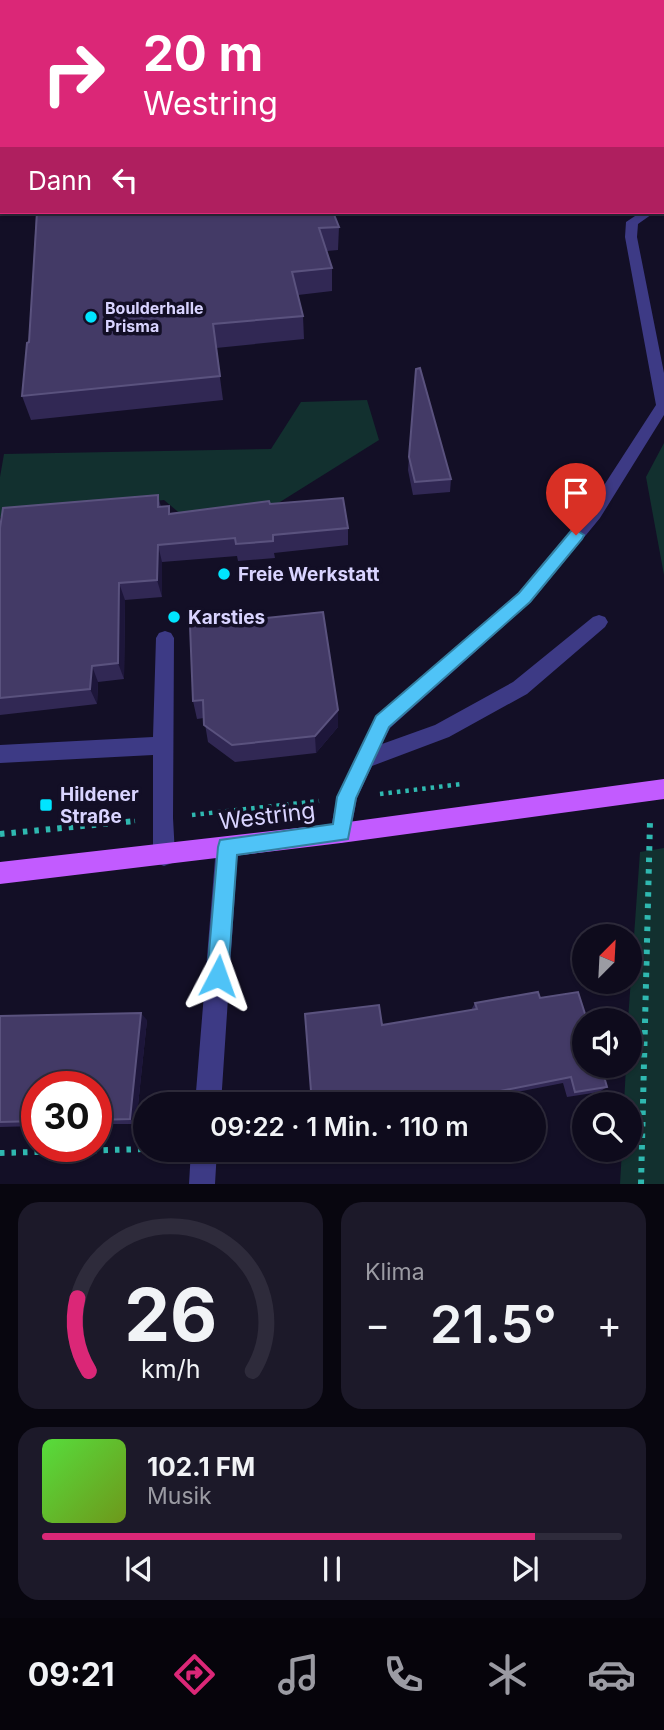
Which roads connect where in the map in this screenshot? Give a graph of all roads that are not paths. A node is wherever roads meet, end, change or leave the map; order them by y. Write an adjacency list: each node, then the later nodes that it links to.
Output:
1 (646, 214): 6 (street)
2 (599, 622): 6 (street)
3 (165, 638): 4 (street)
4 (163, 745): 5 (street); 10 (street)
5 (0, 754)
6 (364, 760): 8 (street)
7 (657, 789): 8 (main road, Westring)
8 (341, 833): 9 (main road, Westring)
9 (227, 847): 10 (main road, Westring); 12 (street)
10 (164, 855): 11 (main road, Westring)
11 (0, 873)
12 (209, 1092)
13 (203, 1162): 14 (street)
14 (202, 1184)

